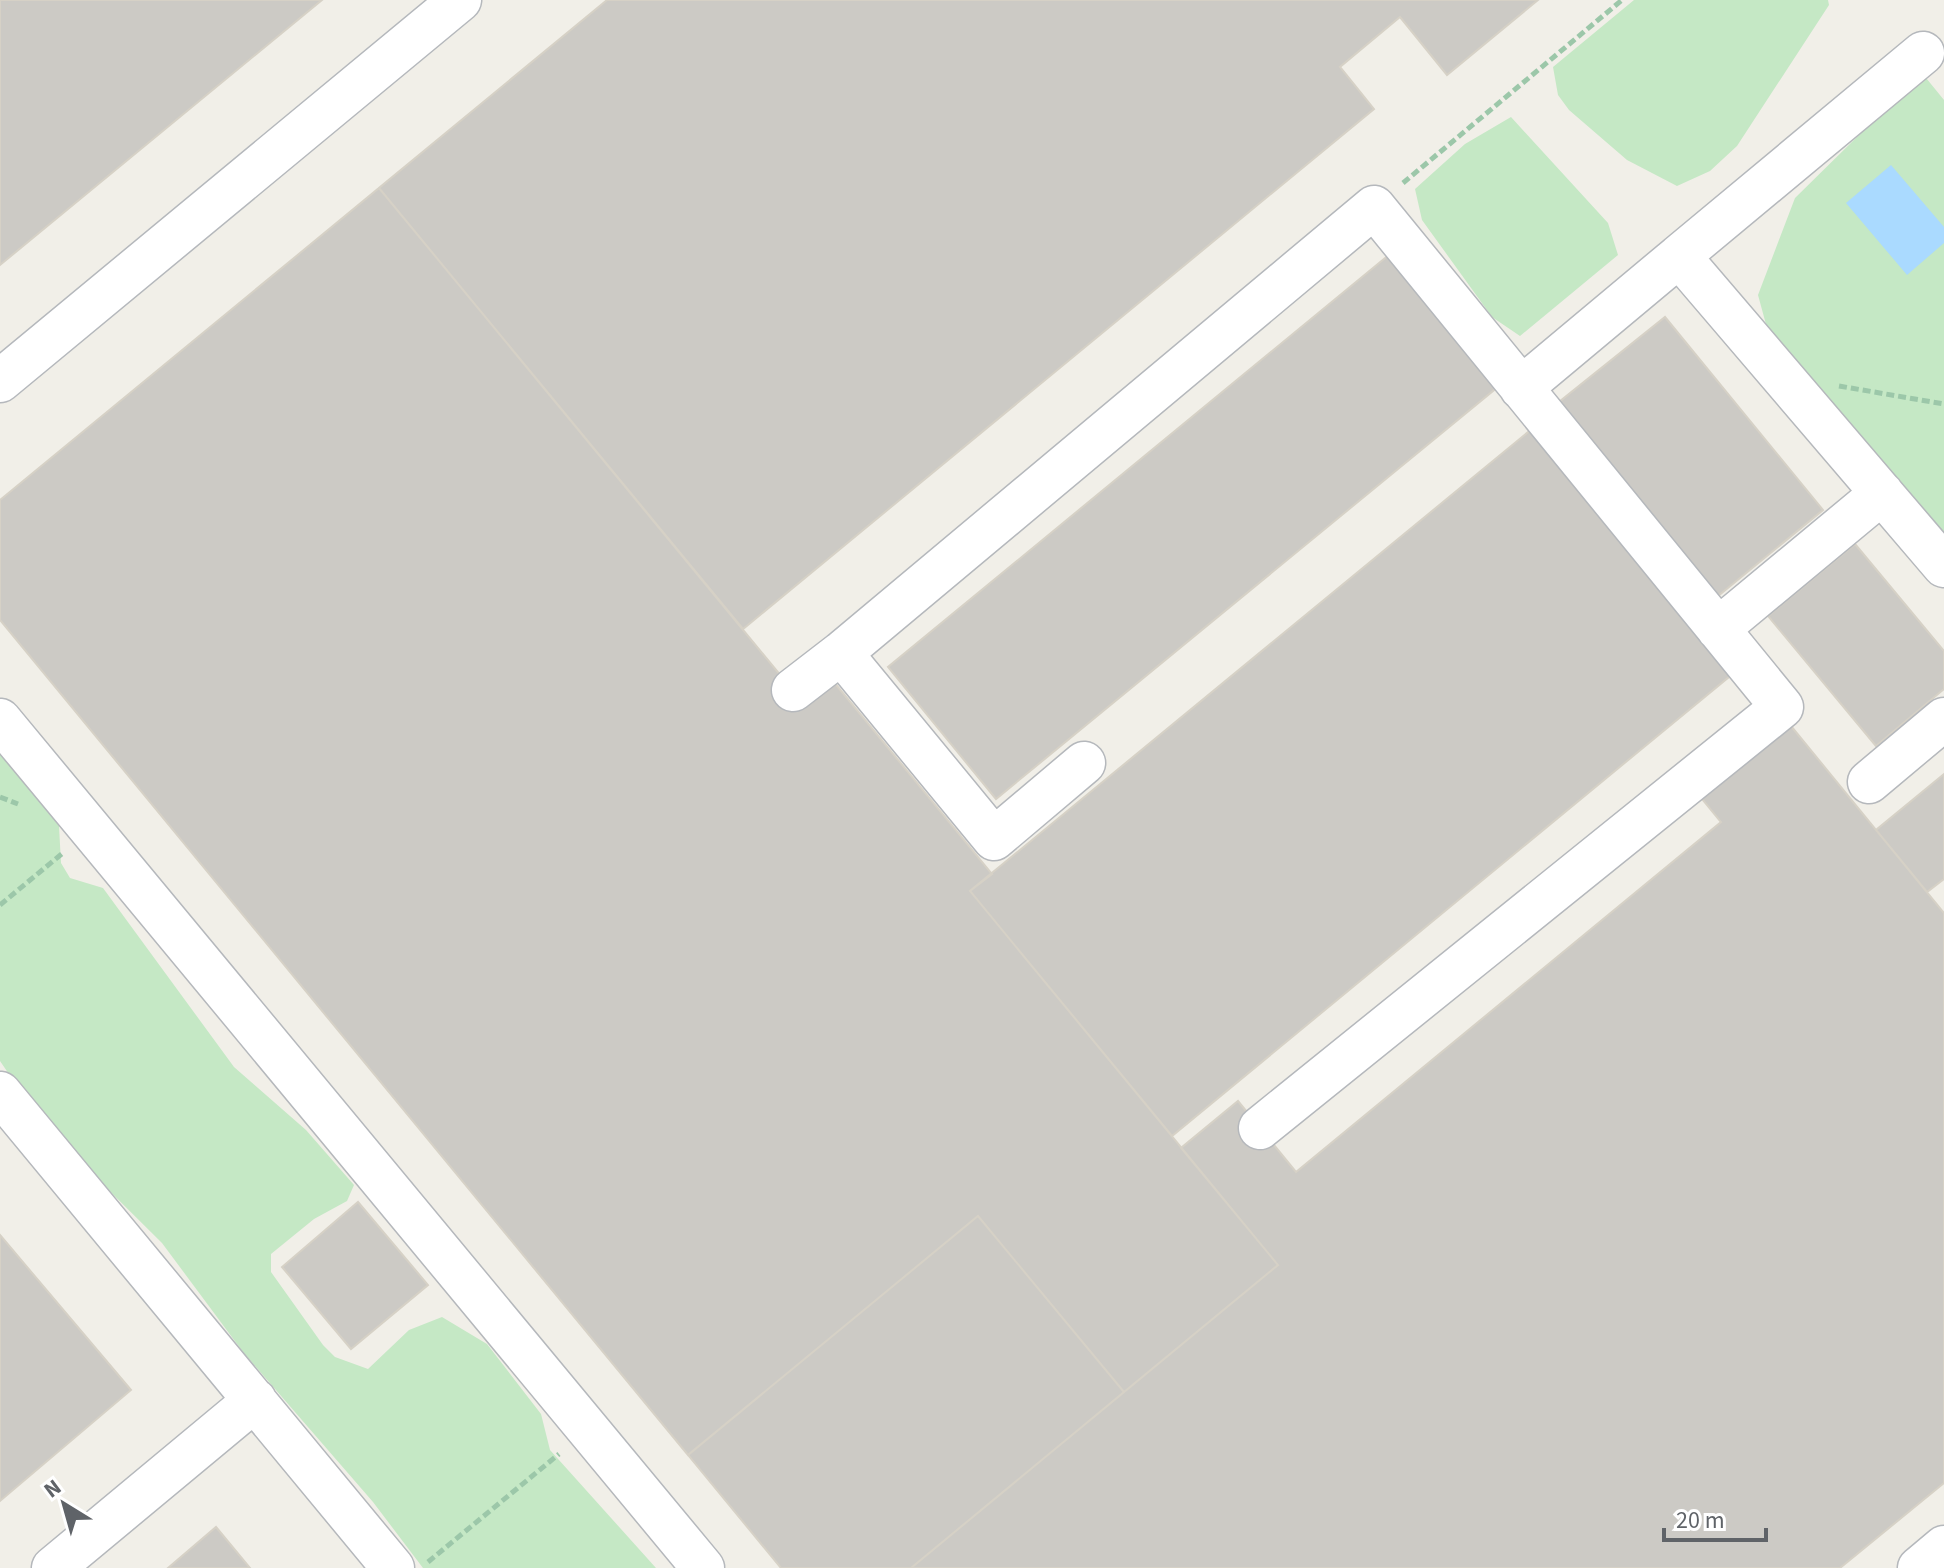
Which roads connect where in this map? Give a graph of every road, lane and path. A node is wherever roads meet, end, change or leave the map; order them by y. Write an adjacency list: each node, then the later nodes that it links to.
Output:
1 (460, 0): 6 (lane)
2 (1622, 0): 4 (path)
3 (1937, 56): 5 (lane)
4 (1374, 207): 8 (lane); 13 (lane)
5 (1679, 256): 7 (lane); 8 (lane)
6 (5, 367)
7 (1781, 376): 9 (path); 10 (lane)
8 (1521, 388): 12 (lane)
9 (1944, 404)
10 (1882, 493): 11 (lane); 12 (lane)
11 (1944, 566)
12 (1718, 629): 22 (lane)
13 (841, 653): 14 (lane); 17 (lane)
14 (793, 690)
15 (1944, 719): 18 (lane)
16 (0, 720): 19 (lane)
17 (1084, 763)
18 (1869, 782)
19 (91, 830): 20 (path); 24 (lane)
20 (0, 905)
21 (0, 1093): 23 (lane)
22 (1260, 1128)
23 (255, 1400): 26 (lane); 27 (lane)
24 (588, 1430): 28 (path); 29 (lane)
25 (1944, 1547): 30 (lane)
26 (53, 1568)
27 (393, 1568)
28 (421, 1568)
29 (703, 1568)
30 (1919, 1568)

